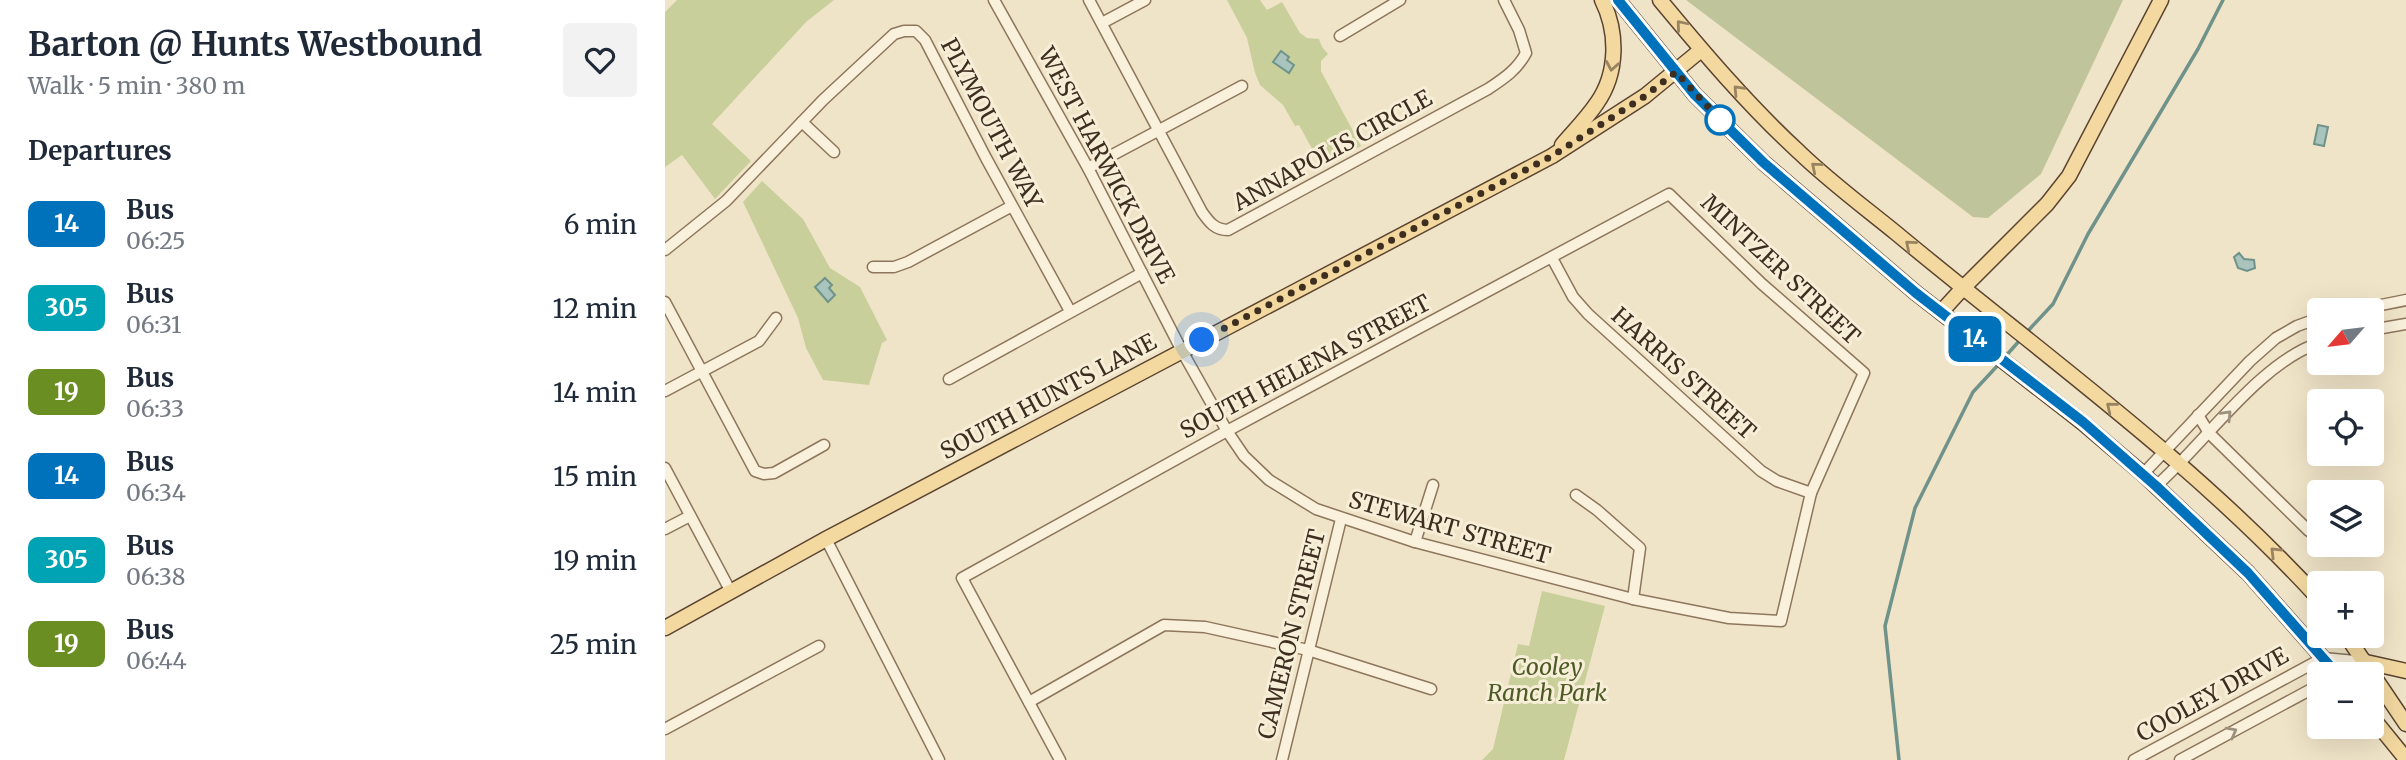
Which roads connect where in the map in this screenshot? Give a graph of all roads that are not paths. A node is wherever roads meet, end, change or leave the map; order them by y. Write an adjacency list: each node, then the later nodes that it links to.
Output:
1 (994, 0): 19 (street, WEST HARWICK DRIVE)
2 (1089, 0): 10 (street, ANNAPOLIS CIRCLE)
3 (1145, 0): 10 (street)
4 (1400, 0): 11 (street)
5 (1504, 0): 16 (street, ANNAPOLIS CIRCLE)
6 (1602, 0): 18 (main road, one-way to 18)
7 (1618, 0): 13 (main road)
8 (1660, 0): 12 (main road, one-way to 8)
9 (2161, 0): 26 (main road)
10 (1102, 23): 16 (street, ANNAPOLIS CIRCLE)
11 (1340, 36)
12 (1702, 50): 13 (main road, SOUTH HUNTS LANE); 26 (main road, one-way to 12)
13 (1676, 72): 18 (main road, SOUTH HUNTS LANE); 31 (main road)
14 (1242, 86): 16 (street)
15 (802, 122): 17 (street); 21 (street, PLYMOUTH WAY); 22 (street, PLYMOUTH WAY)
16 (1158, 130): 19 (street)
17 (834, 152)
18 (1552, 156): 37 (main road, SOUTH HUNTS LANE)
19 (1088, 168): 25 (street, WEST HARWICK DRIVE)
20 (1669, 194): 23 (street, SOUTH HELENA STREET); 51 (street, MINTZER STREET)
21 (1012, 206): 24 (street); 30 (street, PLYMOUTH WAY)
22 (665, 250)
23 (1552, 258): 42 (street, SOUTH HELENA STREET); 51 (street, HARRIS STREET)
24 (873, 267)
25 (1142, 273): 30 (street); 37 (street, WEST HARWICK DRIVE)
26 (1963, 288): 31 (main road); 45 (main road, one-way to 26)
27 (2406, 300): 29 (street)
28 (665, 302): 38 (street)
29 (2384, 304)
30 (1070, 311): 39 (street)
31 (1941, 312): 48 (main road)
32 (776, 318): 38 (street)
33 (2307, 322): 41 (street)
34 (2406, 324): 35 (street)
35 (2384, 328)
36 (2307, 347): 43 (street, one-way to 36)
37 (1182, 351): 42 (street, STEWART STREET); 57 (main road, SOUTH HUNTS LANE)
38 (702, 373): 40 (street); 44 (street)
39 (949, 379)
40 (665, 391)
41 (2198, 415): 43 (street); 45 (street)
42 (1227, 431): 54 (street, STEWART STREET); 74 (street, SOUTH HELENA STREET)
43 (2209, 433): 46 (street); 56 (street)
44 (824, 444)
45 (2164, 450): 46 (main road); 48 (street)
46 (2180, 465): 50 (street); 59 (main road, one-way to 46)
47 (665, 468): 53 (street)
48 (2143, 474): 50 (main road)
49 (1433, 485): 58 (street)
50 (2156, 486): 66 (main road)
51 (1811, 493): 61 (street, STEWART STREET)
52 (1576, 495): 61 (street)
53 (690, 516): 55 (street); 60 (street)
54 (1341, 519): 58 (street, STEWART STREET); 65 (street, CAMERON STREET)
55 (665, 529)
56 (2307, 529)
57 (826, 539): 60 (main road, SOUTH HUNTS LANE); 80 (street)
58 (1415, 542): 61 (street, STEWART STREET)
59 (2307, 586)
60 (731, 592): 62 (main road, SOUTH HUNTS LANE)
61 (1633, 599)
62 (665, 628)
63 (820, 646): 76 (street)
64 (2356, 648): 68 (main road)
65 (1308, 650): 71 (street); 74 (street); 82 (street, CAMERON STREET)
66 (2323, 658): 67 (main road); 68 (street, COOLEY DRIVE); 78 (street, COOLEY DRIVE)
67 (2326, 662)
68 (2366, 662)
69 (2384, 666): 70 (main road)
70 (2406, 671)
71 (1431, 689)
72 (2384, 690): 75 (main road)
73 (2307, 691): 83 (street, COOLEY DRIVE, one-way to 73)
74 (1029, 702): 81 (street)
75 (2406, 724)
76 (665, 729)
77 (2384, 732): 79 (main road)
78 (2139, 759)
79 (2406, 759)
80 (939, 760)
81 (1060, 760)
82 (1282, 760)
83 (2180, 760)

